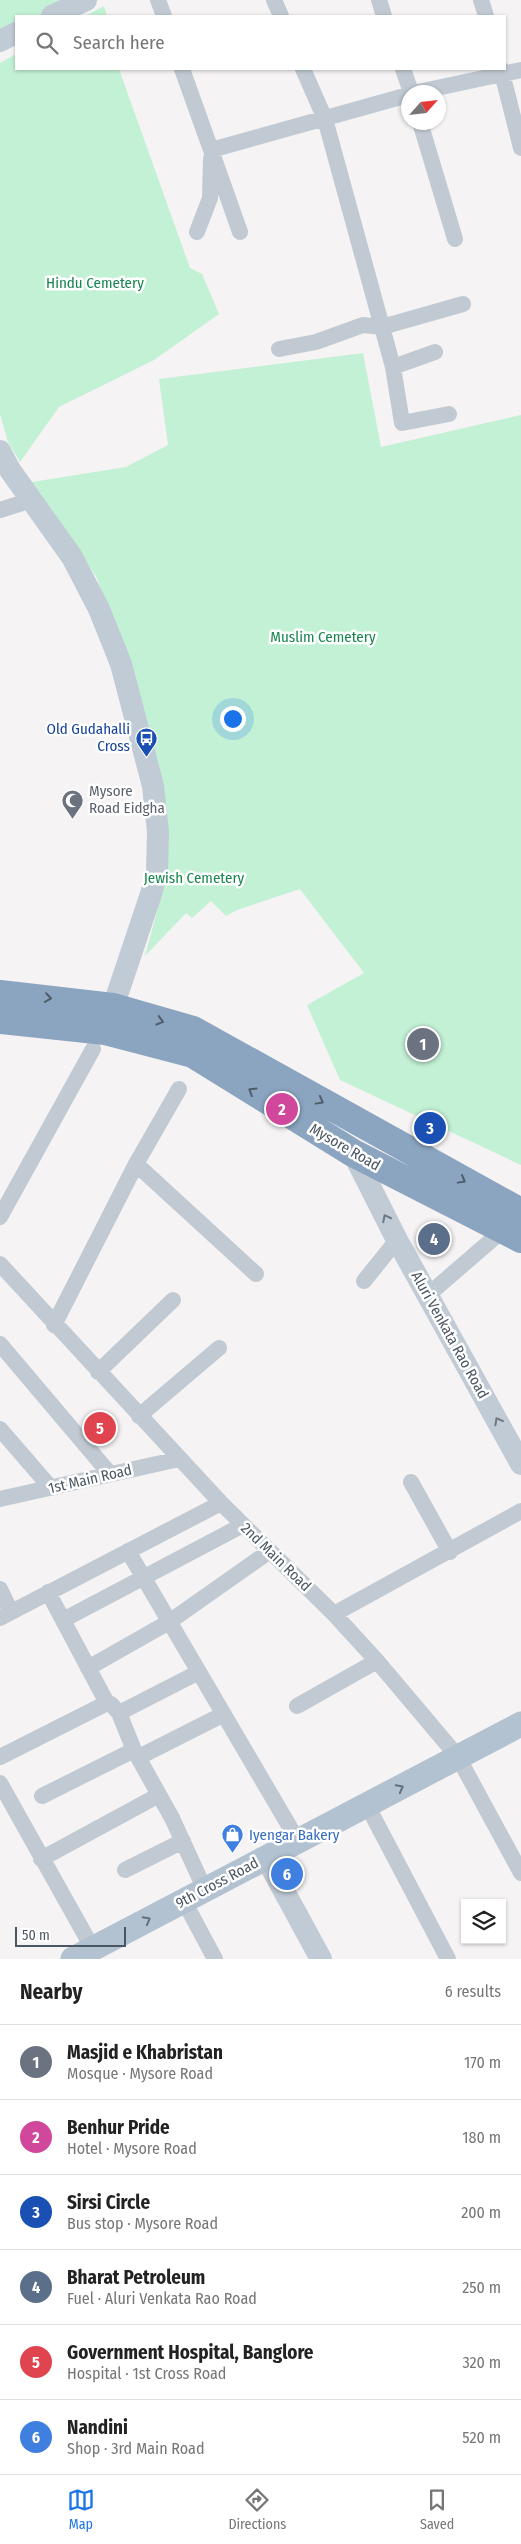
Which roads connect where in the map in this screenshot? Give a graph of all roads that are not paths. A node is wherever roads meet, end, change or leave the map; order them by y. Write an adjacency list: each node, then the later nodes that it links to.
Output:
1 (86, 0): 6 (street)
2 (158, 0): 7 (street)
3 (274, 0): 8 (street)
4 (379, 0): 9 (street)
5 (481, 0): 10 (street)
6 (54, 15)
7 (164, 15)
8 (281, 15)
9 (384, 15)
10 (486, 15)
11 (15, 34): 12 (street)
12 (0, 41)
13 (182, 70): 24 (street)
14 (303, 70): 21 (street)
15 (403, 70): 18 (street)
16 (521, 70): 17 (street)
17 (502, 71): 19 (street); 23 (street)
18 (407, 85)
19 (446, 85)
20 (401, 97): 21 (street)
21 (325, 119): 24 (street); 29 (street)
22 (422, 130): 27 (street)
23 (521, 148)
24 (211, 150): 25 (street); 26 (street)
25 (197, 232)
26 (240, 232)
27 (455, 239)
28 (463, 304): 29 (street)
29 (382, 327): 30 (street); 32 (street)
30 (279, 349)
31 (435, 352): 32 (street)
32 (393, 367): 33 (street)
33 (449, 414)
34 (0, 452): 35 (street)
35 (32, 500): 36 (street); 39 (street)
36 (0, 510)
37 (0, 994): 39 (highway, Mysore Road, one-way to 39)
38 (0, 1020): 39 (highway, Mysore Road)
39 (104, 1029): 41 (highway, Mysore Road, one-way to 39); 43 (street); 44 (highway, Mysore Road, one-way to 44)
40 (179, 1089): 42 (street)
41 (353, 1153): 44 (highway, Mysore Road); 45 (street, Aluri Venkata Rao Road, one-way to 41)
42 (136, 1164): 47 (street); 51 (street)
43 (0, 1217)
44 (517, 1226): 49 (street)
45 (397, 1240): 48 (street); 49 (street, Aluri Venkata Rao Road)
46 (0, 1264): 51 (street, 2nd Main Road)
47 (256, 1274)
48 (364, 1281)
49 (428, 1295): 58 (street, Aluri Venkata Rao Road, one-way to 49)
50 (173, 1300): 54 (street)
51 (54, 1325): 54 (street, 2nd Main Road)
52 (0, 1344): 59 (street)
53 (218, 1348): 55 (street)
54 (98, 1372): 55 (street, 2nd Main Road)
55 (139, 1416): 57 (street, 2nd Main Road)
56 (0, 1429): 61 (street)
57 (179, 1459): 59 (street, 1st Main Road); 63 (street, 2nd Main Road)
58 (521, 1464)
59 (110, 1474): 61 (street, 1st Main Road)
60 (411, 1482): 68 (street)
61 (51, 1488): 62 (street, 1st Main Road)
62 (0, 1499)
63 (221, 1503): 65 (street, 2nd Main Road); 66 (street)
64 (521, 1511): 68 (street)
65 (243, 1525): 67 (street, 2nd Main Road); 69 (street)
66 (128, 1551): 69 (street); 71 (street)
67 (270, 1551): 72 (street, 2nd Main Road); 75 (street)
68 (450, 1552): 72 (street)
69 (144, 1578): 74 (street); 75 (street)
70 (0, 1589): 73 (street)
71 (48, 1592): 73 (street); 74 (street)
72 (334, 1614): 76 (street, 2nd Main Road)
73 (5, 1615)
74 (63, 1620): 77 (street)
75 (169, 1622): 77 (street); 78 (street)
76 (377, 1661): 79 (street); 85 (street, 2nd Main Road)
77 (88, 1668): 80 (street)
78 (199, 1672): 80 (street); 81 (street)
79 (297, 1706)
80 (113, 1708): 83 (street); 84 (street)
81 (224, 1714): 83 (street); 91 (street)
82 (521, 1724): 85 (main road, 9th Cross Road)
83 (137, 1754): 87 (street); 88 (street)
84 (0, 1757)
85 (458, 1757): 89 (main road, 9th Cross Road, one-way to 85); 95 (street, 2nd Main Road)
86 (0, 1783): 93 (street)
87 (159, 1795): 90 (street); 93 (street)
88 (42, 1796)
89 (366, 1805): 91 (main road, 9th Cross Road); 101 (street)
90 (183, 1841): 94 (street); 96 (street)
91 (298, 1841): 92 (main road, 9th Cross Road)
92 (266, 1858): 96 (main road, 9th Cross Road); 100 (street)
93 (41, 1859): 98 (street)
94 (125, 1870)
95 (521, 1873)
96 (205, 1890): 97 (main road, 9th Cross Road)
97 (184, 1901): 98 (main road, 9th Cross Road, one-way to 97); 99 (street)
98 (88, 1956)
99 (215, 1959)
100 (321, 1959)
101 (448, 1959)

